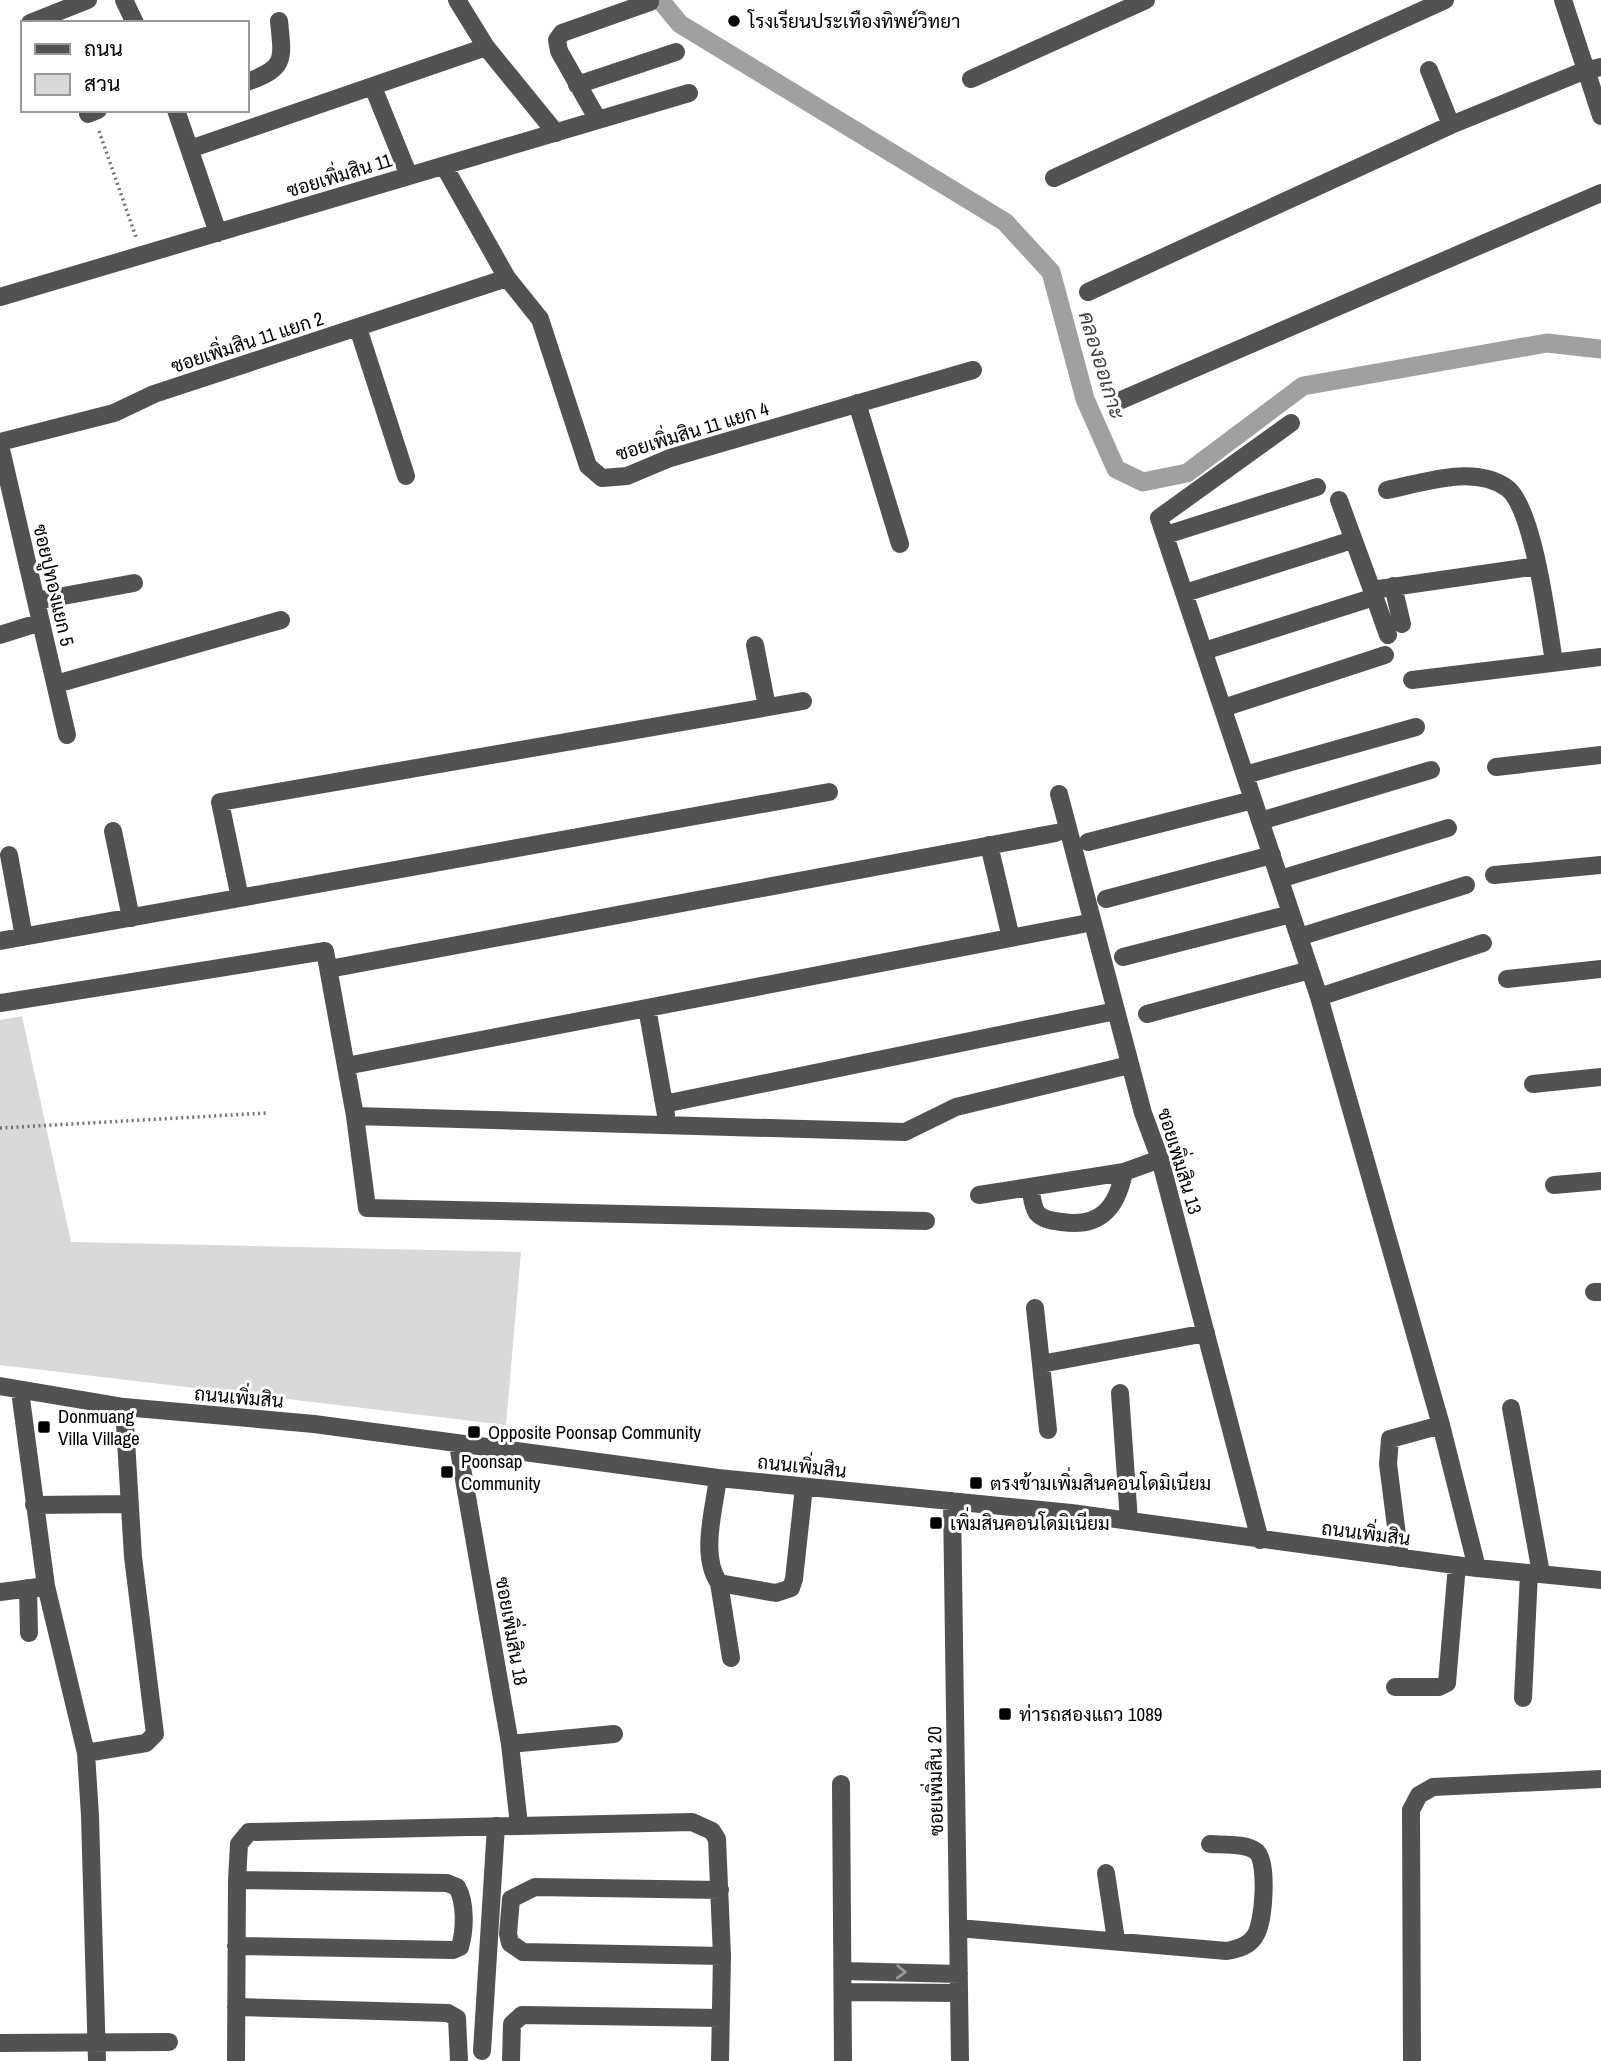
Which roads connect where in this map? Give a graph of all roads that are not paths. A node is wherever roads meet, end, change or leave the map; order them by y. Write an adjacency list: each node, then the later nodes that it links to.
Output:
1 (88, 0): 8 (street)
2 (124, 0): 9 (street)
3 (457, 0): 11 (street)
4 (1146, 0): 15 (street)
5 (1445, 0): 28 (street)
6 (1563, 0): 13 (street)
7 (650, 2): 17 (street)
8 (35, 21)
9 (134, 21)
10 (279, 21): 16 (street)
11 (485, 47): 18 (street); 24 (street)
12 (676, 52): 17 (street)
13 (1594, 69): 21 (street); 23 (street)
14 (1429, 70): 23 (street)
15 (971, 79)
16 (248, 82)
17 (577, 85): 22 (street)
18 (373, 87): 25 (street); 27 (street)
19 (689, 93): 22 (street, ซอยเพิ่มสิน 11)
20 (177, 112): 25 (street)
21 (1601, 116)
22 (598, 120): 24 (street, ซอยเพิ่มสิน 11)
23 (1451, 125): 32 (street)
24 (556, 133): 26 (street, ซอยเพิ่มสิน 11)
25 (190, 149): 30 (street)
26 (444, 166): 27 (street, ซอยเพิ่มสิน 11); 31 (street, ซอยเพิ่มสิน 11 แยก 4)
27 (409, 176): 30 (street, ซอยเพิ่มสิน 11)
28 (1054, 177)
29 (1601, 193): 36 (street)
30 (218, 233): 33 (street, ซอยเพิ่มสิน 11)
31 (507, 278): 34 (street, ซอยเพิ่มสิน 11 แยก 2); 37 (street, ซอยเพิ่มสิน 11 แยก 4)
32 (1088, 292)
33 (0, 297)
34 (358, 328): 39 (street, ซอยเพิ่มสิน 11 แยก 2); 40 (street)
35 (973, 370): 37 (street, ซอยเพิ่มสิน 11 แยก 4)
36 (1119, 401)
37 (857, 403): 46 (street)
38 (1291, 423): 44 (street)
39 (0, 443): 52 (street, ซอยปูทองแยก 5)
40 (406, 476)
41 (1317, 487): 44 (street)
42 (1387, 490): 47 (street)
43 (1339, 500): 51 (street)
44 (1166, 535): 50 (street)
45 (1343, 543): 50 (street)
46 (900, 544)
47 (1537, 566): 49 (street); 60 (street)
48 (134, 583): 52 (street)
49 (1393, 586): 51 (street); 51 (street)
50 (1185, 593): 57 (street)
51 (1369, 595): 57 (street)
52 (36, 601): 54 (street, ซอยปูทองแยก 5)
53 (281, 620): 62 (street)
54 (41, 622): 55 (street); 62 (street, ซอยปูทองแยก 5)
55 (0, 635)
56 (755, 645): 64 (street)
57 (1204, 651): 65 (street)
58 (1385, 655): 65 (street)
59 (1601, 657): 60 (street)
60 (1554, 662): 61 (street)
61 (1412, 680)
62 (55, 684): 67 (street, ซอยปูทองแยก 5)
63 (803, 701): 64 (street)
64 (768, 707): 87 (street)
65 (1223, 708): 71 (street)
66 (1416, 727): 71 (street)
67 (67, 735)
68 (1601, 755): 69 (street)
69 (1496, 768)
70 (1431, 771): 75 (street)
71 (1245, 775): 74 (street)
72 (829, 792): 87 (street)
73 (1059, 794): 114 (street, ซอยเพิ่มสิน 13)
74 (1254, 800): 75 (street); 79 (street)
75 (1260, 821): 82 (street)
76 (1448, 828): 85 (street)
77 (113, 831): 90 (street)
78 (1056, 833): 80 (street)
79 (1088, 842)
80 (989, 845): 94 (street); 98 (street)
81 (9, 855): 92 (street)
82 (1272, 855): 85 (street); 88 (street)
83 (1601, 865): 84 (street)
84 (1494, 875)
85 (1280, 879): 89 (street)
86 (1466, 885): 93 (street)
87 (240, 898): 90 (street)
88 (1106, 899)
89 (1291, 914): 93 (street); 97 (street)
90 (131, 918): 92 (street)
91 (1083, 924): 94 (street)
92 (24, 937): 95 (street)
93 (1299, 937): 99 (street)
94 (1011, 938): 104 (street)
95 (0, 941)
96 (1483, 943): 102 (street)
97 (1123, 957)
98 (328, 969): 103 (street); 107 (street)
99 (1310, 970): 102 (street); 106 (street)
100 (1601, 970): 101 (street)
101 (1507, 979)
102 (1319, 997): 129 (street)
103 (0, 1003)
104 (648, 1008): 107 (street); 111 (street)
105 (1106, 1013): 111 (street)
106 (1147, 1014)
107 (346, 1066): 112 (street)
108 (1121, 1067): 113 (street)
109 (1601, 1077): 110 (street)
110 (1533, 1084)
111 (664, 1104): 113 (street)
112 (355, 1115): 113 (street); 120 (street)
113 (668, 1125)
114 (1160, 1159): 115 (street); 122 (street, ซอยเพิ่มสิน 13)
115 (1124, 1172): 118 (street); 118 (street)
116 (1601, 1181): 117 (street)
117 (1554, 1185)
118 (1030, 1187): 119 (street)
119 (979, 1195)
120 (926, 1221)
121 (1035, 1308): 123 (street)
122 (1206, 1333): 123 (street); 138 (street, ซอยเพิ่มสิน 13)
123 (1041, 1364): 130 (street)
124 (0, 1386): 125 (street, ถนนเพิ่มสิน)
125 (20, 1391): 127 (street, ถนนเพิ่มสิน); 136 (street)
126 (1121, 1393): 137 (street)
127 (124, 1407): 131 (street, ถนนเพิ่มสิน); 135 (street)
128 (1511, 1408): 142 (street)
129 (1441, 1425): 139 (street); 141 (street)
130 (1048, 1430)
131 (458, 1445): 132 (street, ถนนเพิ่มสิน); 153 (street, ซอยเพิ่มสิน 18)
132 (718, 1478): 133 (street, ถนนเพิ่มสิน); 144 (street)
133 (804, 1488): 134 (street, ถนนเพิ่มสิน); 144 (street)
134 (953, 1501): 137 (street, ถนนเพิ่มสิน); 166 (street, ซอยเพิ่มสิน 20)
135 (128, 1504): 136 (street); 154 (street)
136 (34, 1506): 145 (street)
137 (1129, 1521): 138 (street, ถนนเพิ่มสิน)
138 (1260, 1540): 139 (street, ถนนเพิ่มสิน)
139 (1399, 1558): 140 (street, ถนนเพิ่มสิน)
140 (1457, 1565): 141 (street, ถนนเพิ่มสิน); 150 (street)
141 (1477, 1568): 142 (street, ถนนเพิ่มสิน)
142 (1535, 1573): 143 (street, ถนนเพิ่มสิน); 151 (street)
143 (1601, 1580)
144 (719, 1583): 149 (street)
145 (46, 1586): 146 (street); 154 (street)
146 (27, 1588): 147 (street); 148 (street)
147 (0, 1592)
148 (29, 1633)
149 (731, 1658)
150 (1395, 1688)
151 (1523, 1698)
152 (614, 1734): 153 (street)
153 (510, 1744): 157 (street, ซอยเพิ่มสิน 18)
154 (86, 1753): 179 (street)
155 (1601, 1779): 186 (street)
156 (841, 1784): 170 (street)
157 (519, 1825): 158 (street); 162 (street)
158 (496, 1826): 161 (street); 164 (street)
159 (1210, 1844): 167 (street)
160 (1106, 1873): 167 (street)
161 (237, 1880): 163 (street); 168 (street)
162 (720, 1890): 165 (street); 169 (street)
163 (462, 1895): 164 (street); 168 (street)
164 (492, 1897): 165 (street); 178 (street)
165 (511, 1899): 169 (street)
166 (958, 1928): 167 (street); 171 (street, ซอยเพิ่มสิน 20)
167 (1115, 1940)
168 (236, 1946): 174 (street)
169 (722, 1956): 175 (street)
170 (843, 1971): 171 (street, one-way to 171); 172 (street)
171 (959, 1974): 173 (street, ซอยเพิ่มสิน 20)
172 (844, 1992): 173 (street); 184 (street)
173 (959, 1993): 185 (street, ซอยเพิ่มสิน 20)
174 (236, 2007): 180 (street); 181 (street)
175 (721, 2018): 182 (street); 183 (street)
176 (169, 2042): 179 (street)
177 (0, 2043): 179 (street)
178 (482, 2051)
179 (97, 2052)
180 (236, 2061)
181 (459, 2061)
182 (511, 2061)
183 (720, 2061)
184 (843, 2061)
185 (960, 2061)
186 (1412, 2061)

